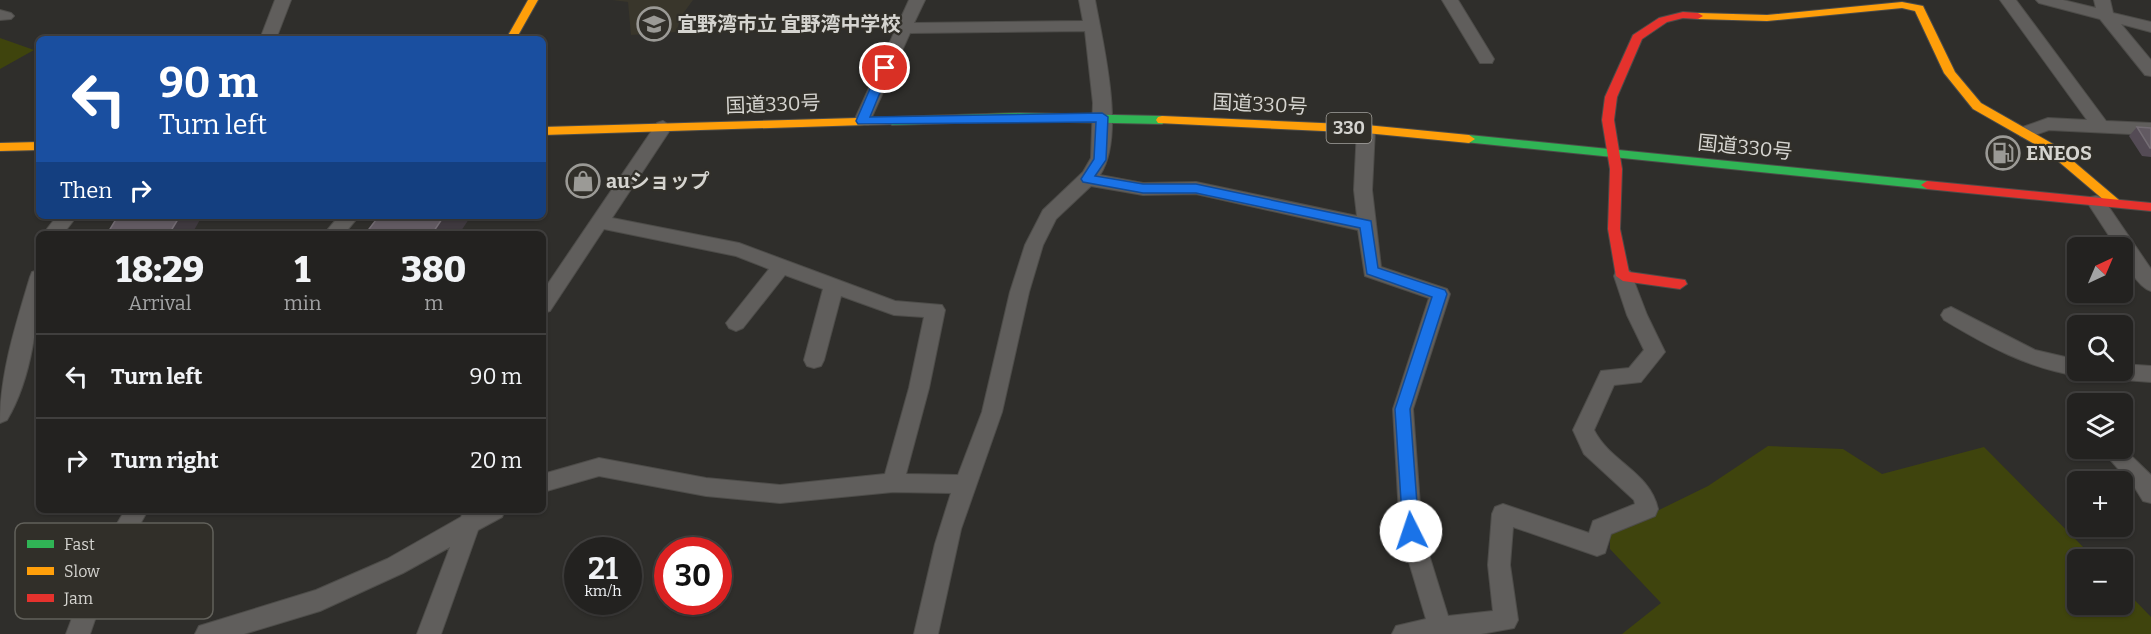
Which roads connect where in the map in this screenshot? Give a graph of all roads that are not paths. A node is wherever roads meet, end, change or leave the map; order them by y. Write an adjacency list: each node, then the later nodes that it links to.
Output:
1 (283, 0): 12 (street)
2 (533, 0): 13 (main road)
3 (917, 0): 11 (street)
4 (1087, 0): 9 (street)
5 (1450, 0): 14 (street)
6 (2008, 0): 19 (street)
7 (2044, 0): 8 (street)
8 (2104, 8): 10 (street); 15 (street)
9 (1092, 26): 11 (street); 16 (street)
10 (2151, 27)
11 (903, 28): 17 (street)
12 (269, 36)
13 (513, 36)
14 (1486, 59)
15 (2151, 71)
16 (1102, 117): 17 (main road, 国道330号 / 330); 20 (main road, 国道330号 / 330); 27 (street)
17 (862, 121): 18 (main road, 国道330号 / 330)
18 (663, 127): 22 (main road, 国道330号 / 330); 32 (street)
19 (2101, 127): 21 (street); 23 (street)
20 (1366, 129): 26 (main road, 国道330号 / 330); 33 (street)
21 (2151, 129)
22 (546, 131)
23 (2026, 132): 26 (main road); 28 (main road)
24 (36, 146): 25 (main road)
25 (0, 147)
26 (1614, 153): 28 (main road, 国道330号 / 330); 37 (main road)
27 (1087, 179): 33 (street); 53 (street)
28 (2105, 202): 29 (main road, 国道330号 / 330); 40 (street)
29 (2151, 207)
30 (65, 219): 34 (street)
31 (348, 219): 35 (street)
32 (601, 222): 36 (street); 42 (street)
33 (1366, 225): 57 (street)
34 (55, 231)
35 (336, 231)
36 (782, 265): 38 (street); 44 (street)
37 (1623, 276): 39 (main road); 57 (street)
38 (834, 284): 45 (street); 52 (street)
39 (1680, 284)
40 (2151, 285)
41 (36, 288): 49 (street)
42 (546, 302)
43 (1951, 315): 46 (street)
44 (736, 323)
45 (814, 360)
46 (2067, 367)
47 (2133, 373): 48 (street)
48 (2151, 374)
49 (0, 414)
50 (2121, 459): 54 (street)
51 (546, 482): 52 (street)
52 (893, 483): 53 (street)
53 (966, 484): 61 (street)
54 (2151, 494)
55 (471, 516): 59 (street); 60 (street)
56 (83, 619): 58 (street)
57 (1440, 628): 62 (street)
58 (78, 634)
59 (207, 634)
60 (429, 634)
61 (926, 634)
62 (1404, 634)

